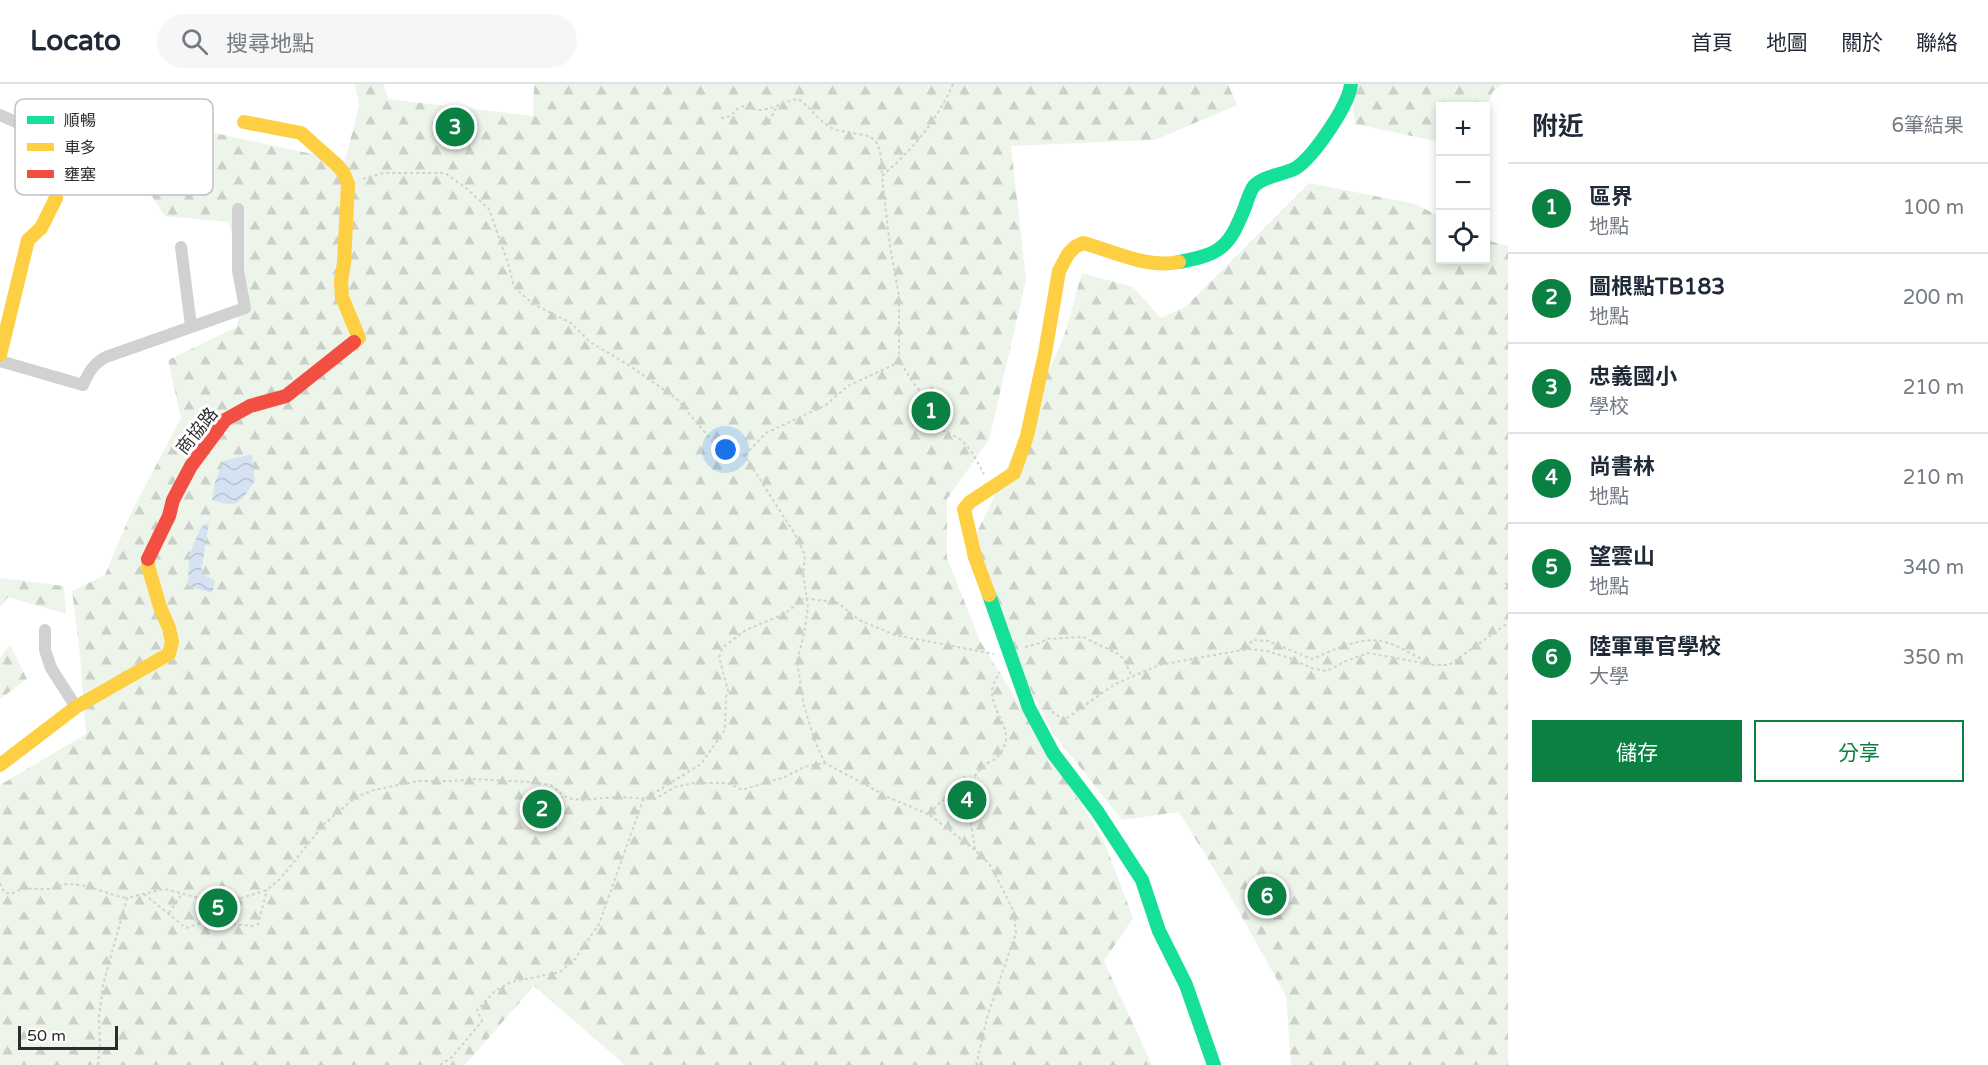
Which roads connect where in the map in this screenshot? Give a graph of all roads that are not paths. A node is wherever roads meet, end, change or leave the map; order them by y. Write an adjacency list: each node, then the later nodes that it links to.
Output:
1 (1350, 84): 14 (street)
2 (0, 115): 3 (street)
3 (15, 122)
4 (244, 122): 12 (street, 商協路)
5 (56, 198): 9 (street)
6 (238, 209): 8 (street)
7 (181, 247): 8 (street)
8 (190, 326): 10 (street)
9 (0, 355)
10 (0, 361)
11 (45, 630): 12 (street)
12 (76, 708): 13 (street, 商協路)
13 (0, 765)
14 (1214, 1065)

